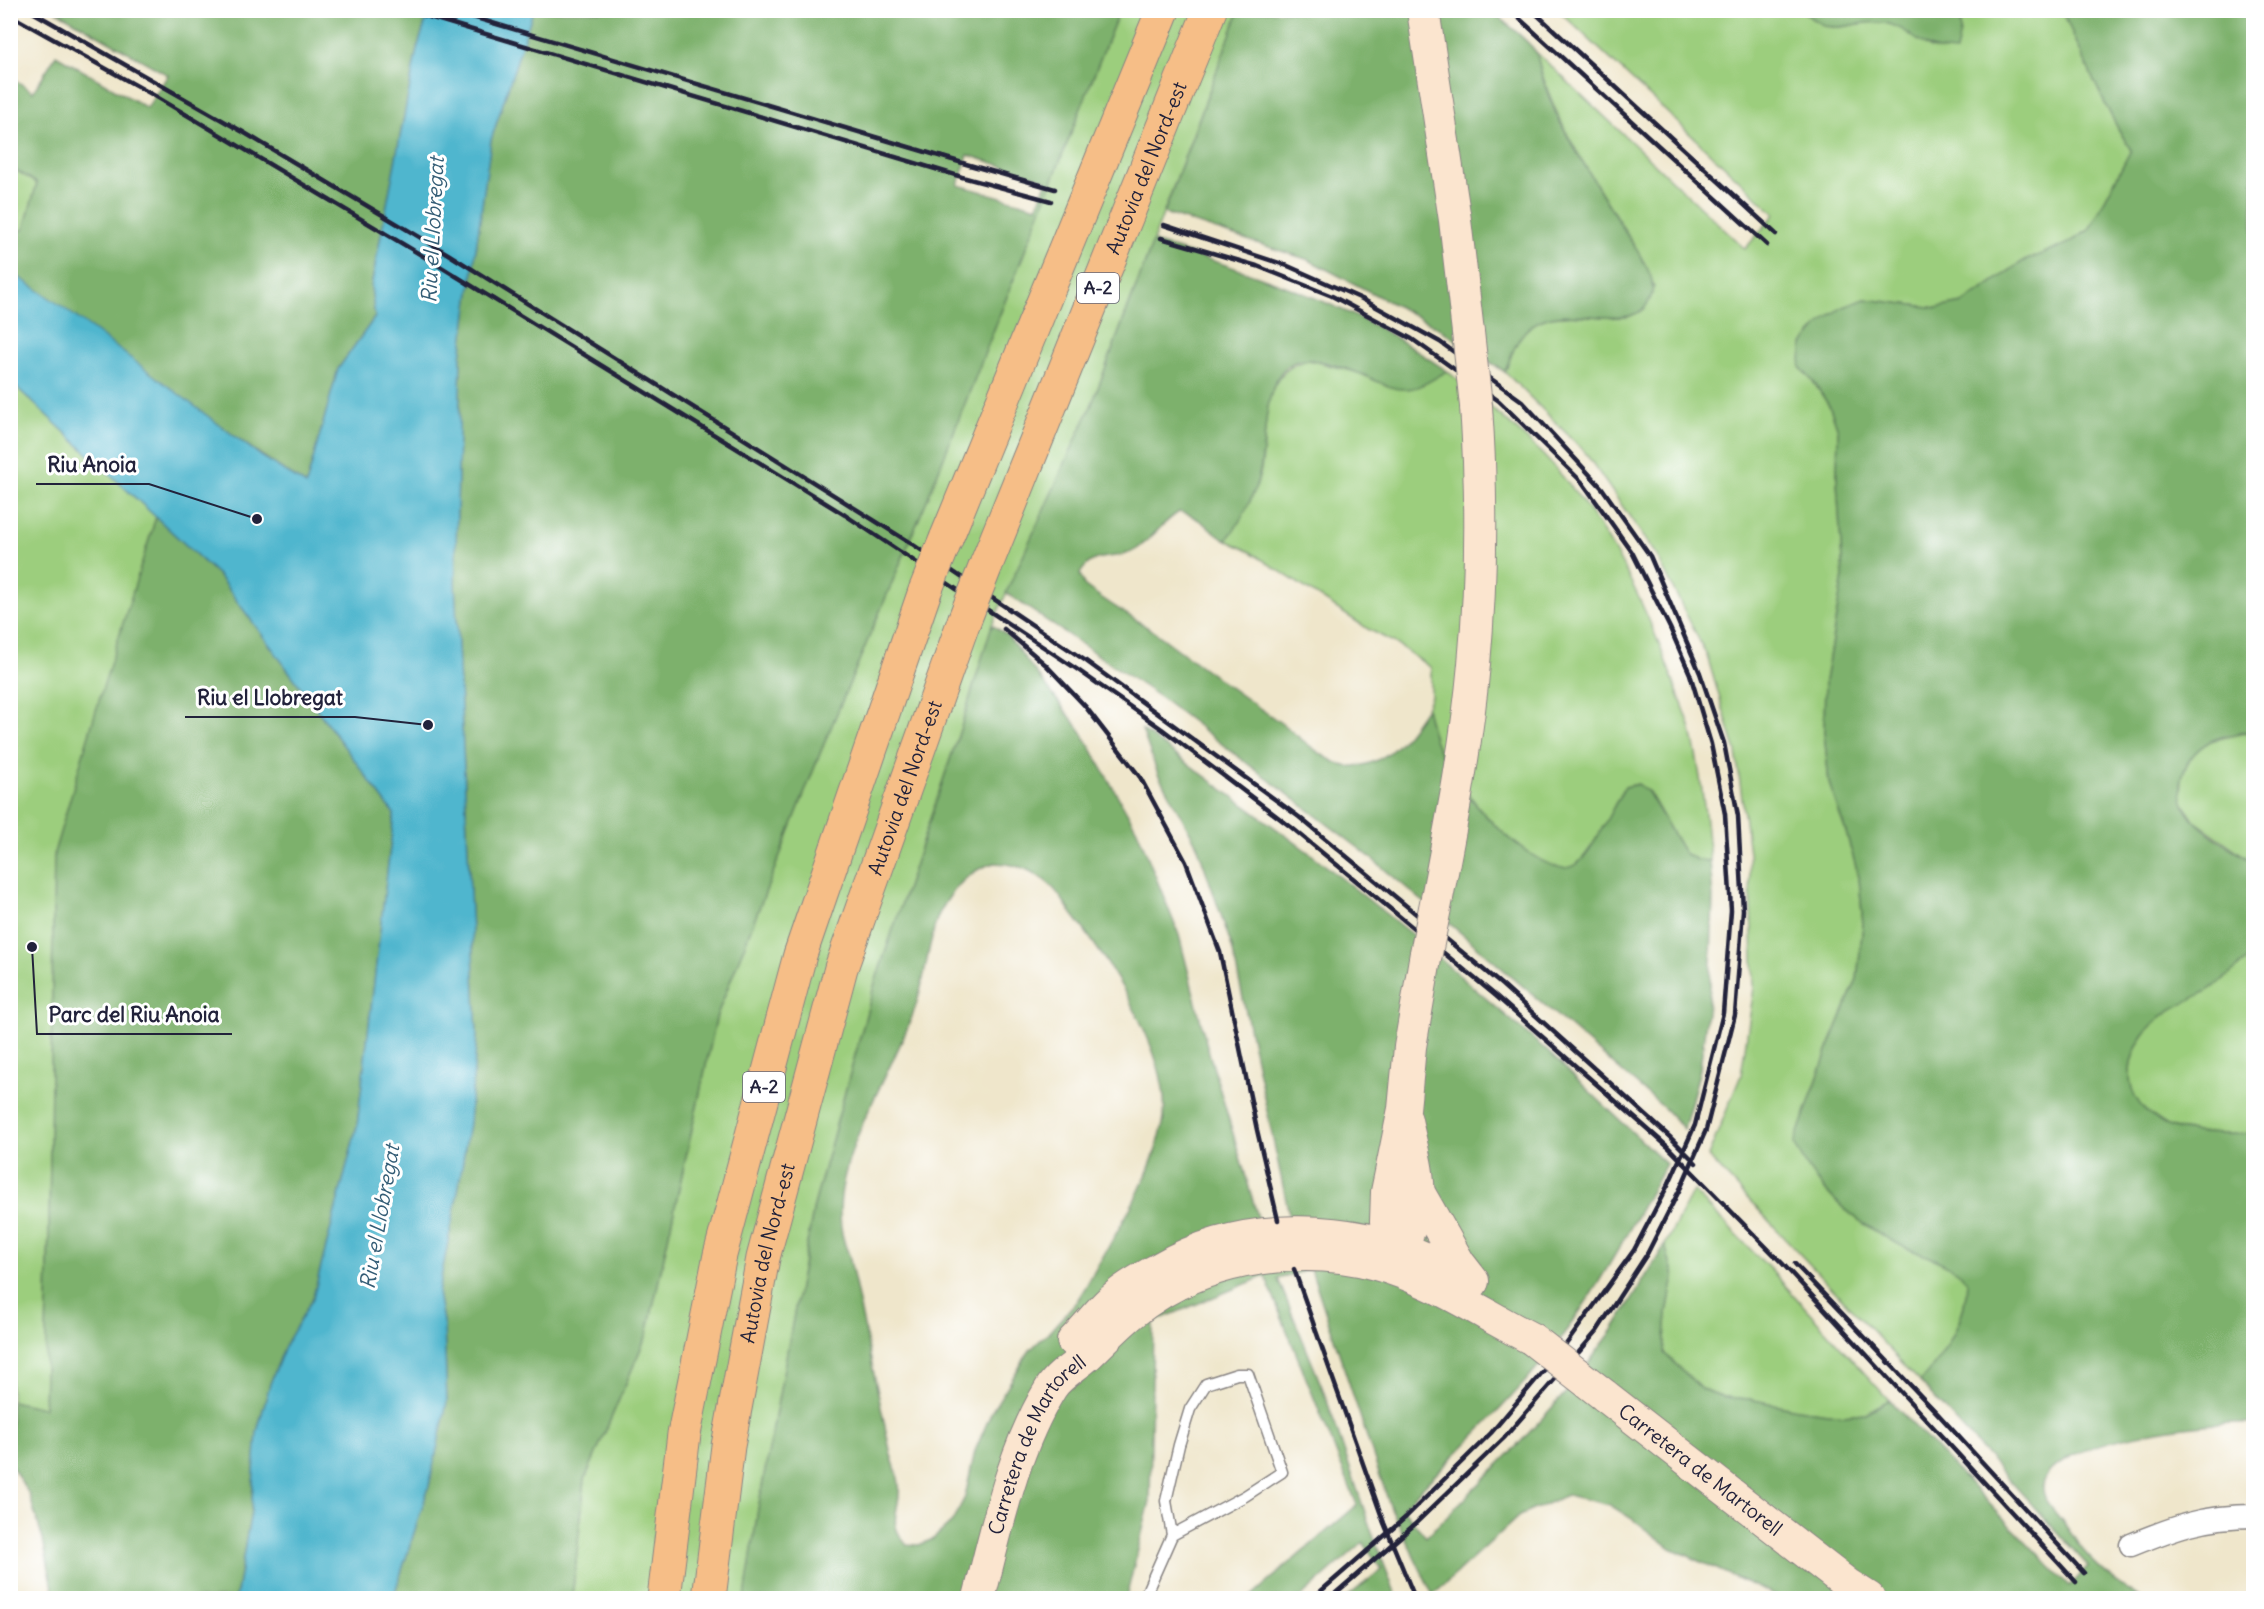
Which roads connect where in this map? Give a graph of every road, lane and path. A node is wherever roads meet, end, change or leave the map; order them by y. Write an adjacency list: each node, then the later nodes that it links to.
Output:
1 (1162, 10): 17 (highway, A-2, bridge)
2 (1210, 10): 18 (highway, Autovia del Nord-est / A-2, bridge)
3 (1423, 10): 4 (main road, bridge)
4 (1404, 1109): 5 (main road); 6 (main road)
5 (1387, 1192): 7 (main road); 8 (main road)
6 (1419, 1193): 8 (main road); 10 (main road)
7 (1342, 1235): 8 (main road); 13 (main road)
8 (1396, 1248): 9 (main road); 10 (main road); 11 (main road)
9 (1221, 1268): 11 (main road); 13 (main road, Carretera de Martorell)
10 (1477, 1287): 12 (main road)
11 (1440, 1289): 12 (main road)
12 (1532, 1339): 21 (main road, Carretera de Martorell, bridge)
13 (1053, 1385): 19 (main road, Carretera de Martorell)
14 (2253, 1516): 16 (street)
15 (1172, 1535): 15 (lane); 20 (lane)
16 (2131, 1545)
17 (664, 1599)
18 (709, 1599)
19 (979, 1599)
20 (1144, 1599)
21 (1869, 1599)

